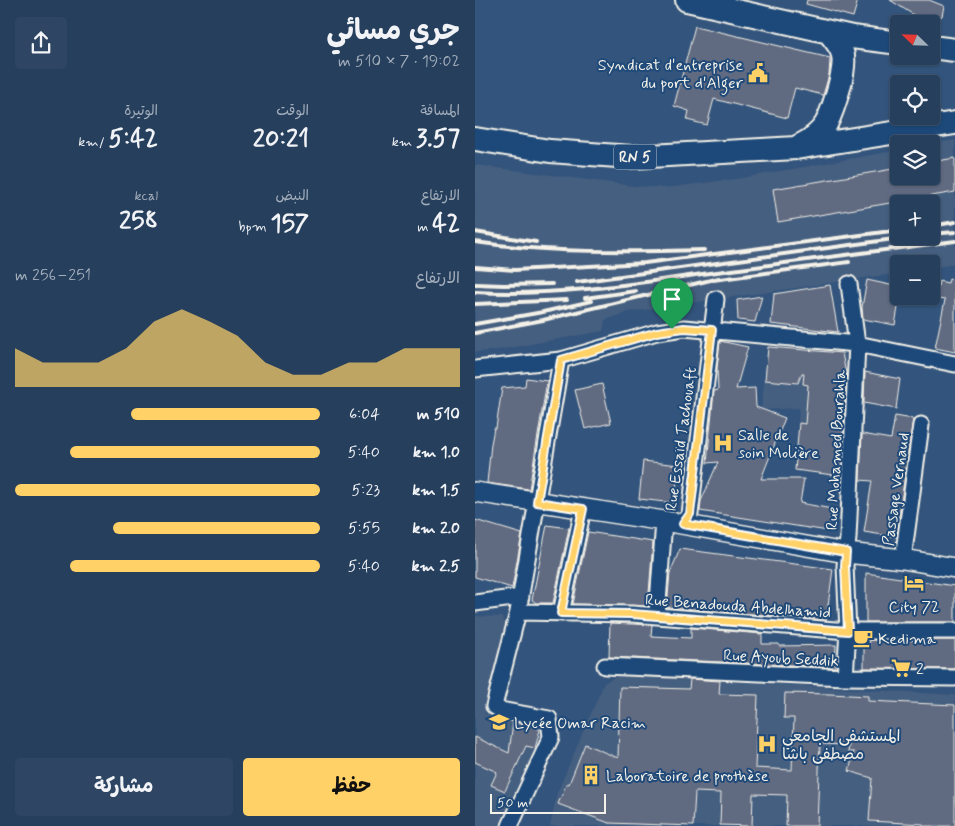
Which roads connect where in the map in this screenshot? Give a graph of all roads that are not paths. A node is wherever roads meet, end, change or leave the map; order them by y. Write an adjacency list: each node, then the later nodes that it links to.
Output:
1 (687, 0): 2 (highway)
2 (829, 32): 3 (highway); 8 (highway)
3 (890, 42)
4 (940, 48): 5 (highway)
5 (955, 50)
6 (955, 122): 8 (highway, RN 5)
7 (475, 139): 8 (highway, RN 5)
8 (796, 148)
9 (849, 284): 12 (street, Rue Mohamed Bourahla)
10 (716, 298): 11 (street, Rue Essaïd Tachouaft)
11 (712, 330): 12 (street); 13 (street); 21 (street, Rue Essaïd Tachouaft)
12 (857, 344): 14 (street); 22 (street, Rue Mohamed Bourahla)
13 (561, 360): 15 (street); 18 (street)
14 (955, 364)
15 (475, 369)
16 (921, 425): 23 (street, Passage Vernaud)
17 (475, 492): 18 (main road)
18 (537, 502): 19 (main road); 26 (street)
19 (583, 509): 20 (main road); 27 (street)
20 (664, 521): 21 (main road); 28 (street)
21 (683, 524): 22 (main road)
22 (846, 552): 23 (main road); 30 (street, Rue Mohamed Bourahla)
23 (903, 559): 24 (main road)
24 (955, 568)
25 (475, 603): 26 (street, Rue Benadouda Abdelhamid)
26 (519, 604): 27 (street, Rue Benadouda Abdelhamid); 34 (street)
27 (561, 613): 28 (street, Rue Benadouda Abdelhamid)
28 (657, 616): 30 (street, Rue Benadouda Abdelhamid)
29 (955, 630): 30 (street, Rue Benadouda Abdelhamid)
30 (848, 631): 32 (street, Rue Mohamed Bourahla)
31 (605, 666): 32 (street, Rue Ayoub Seddik)
32 (845, 677): 33 (street, Rue Ayoub Seddik)
33 (955, 678)
34 (510, 826)

